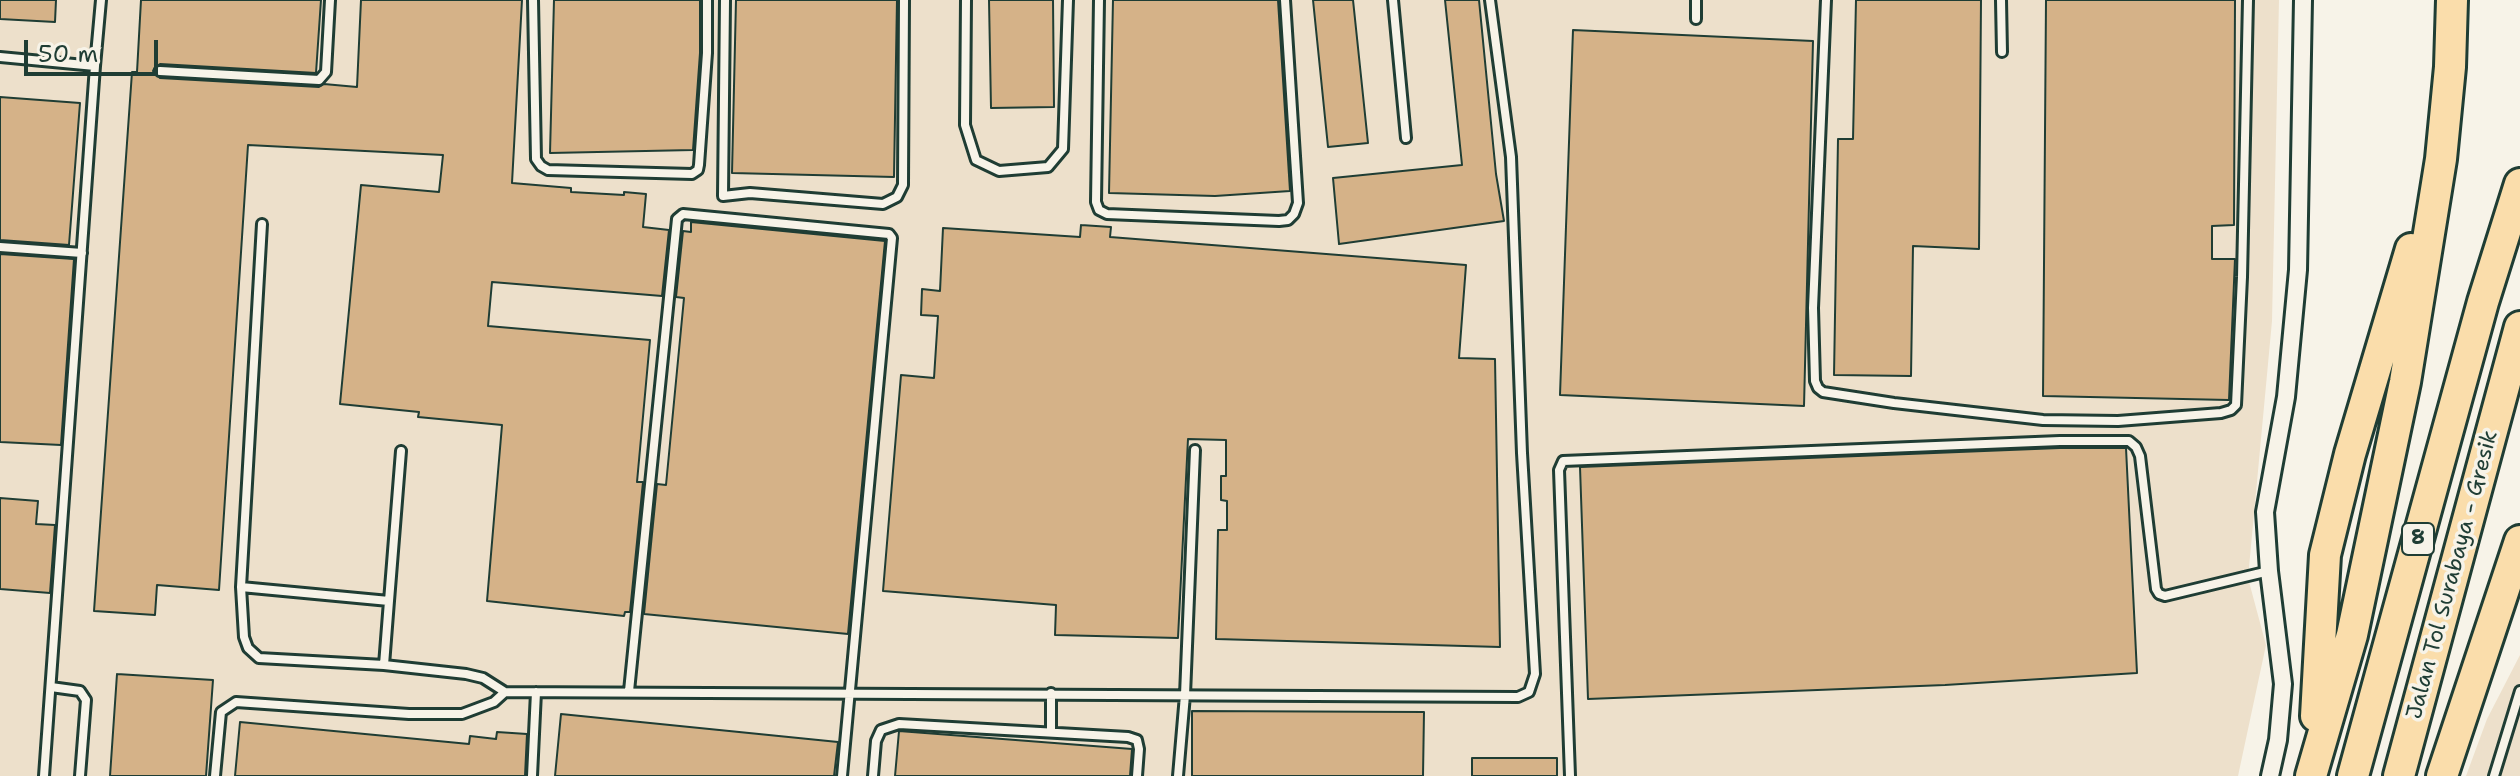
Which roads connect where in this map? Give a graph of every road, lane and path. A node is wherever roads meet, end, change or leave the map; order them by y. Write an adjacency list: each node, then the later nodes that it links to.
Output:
1 (101, 0): 22 (lane)
2 (330, 0): 23 (lane)
3 (533, 0): 4 (lane)
4 (707, 0)
5 (725, 0): 6 (lane)
6 (904, 0)
7 (966, 0): 8 (lane)
8 (1068, 0)
9 (1099, 0): 10 (lane)
10 (1285, 0)
11 (1393, 0): 24 (lane)
12 (1490, 0): 45 (lane)
13 (1696, 0): 19 (lane)
14 (1826, 0): 16 (lane)
15 (2001, 0): 20 (lane)
16 (2248, 0)
17 (2303, 0): 34 (street)
18 (2452, 0): 25 (highway)
19 (1696, 19)
20 (2002, 52)
21 (0, 57): 22 (lane)
22 (95, 66): 29 (lane)
23 (160, 71)
24 (1406, 138)
25 (2441, 159): 47 (highway); 47 (highway)
26 (2520, 184): 58 (highway, Jalan Tol Surabaya - Gresik / 8)
27 (262, 224): 35 (lane)
28 (0, 247): 29 (lane)
29 (82, 253): 38 (lane)
30 (2520, 327): 59 (highway, Jalan Tol Surabaya - Gresik / 8)
31 (1195, 450): 45 (lane)
32 (401, 451): 36 (lane)
33 (2520, 541): 60 (highway)
34 (2269, 571): 56 (lane); 57 (street)
35 (241, 587): 36 (lane); 37 (lane)
36 (389, 601): 37 (lane)
37 (384, 665): 41 (lane)
38 (51, 687): 48 (lane); 49 (lane)
39 (629, 691): 42 (lane); 44 (lane); 44 (lane)
40 (2520, 691): 61 (lane)
41 (505, 692): 42 (lane); 50 (lane)
42 (536, 692): 51 (lane)
43 (1051, 693): 44 (lane); 45 (lane); 46 (lane)
44 (849, 695): 52 (lane)
45 (1185, 695): 55 (lane)
46 (1051, 731): 53 (lane); 54 (lane)
47 (2312, 771)
48 (44, 776)
49 (80, 776)
50 (215, 776)
51 (532, 776)
52 (842, 776)
53 (873, 776)
54 (1137, 776)
55 (1178, 776)
56 (1570, 776)
57 (2270, 776)
58 (2353, 776)
59 (2399, 776)
60 (2442, 776)
61 (2494, 776)

